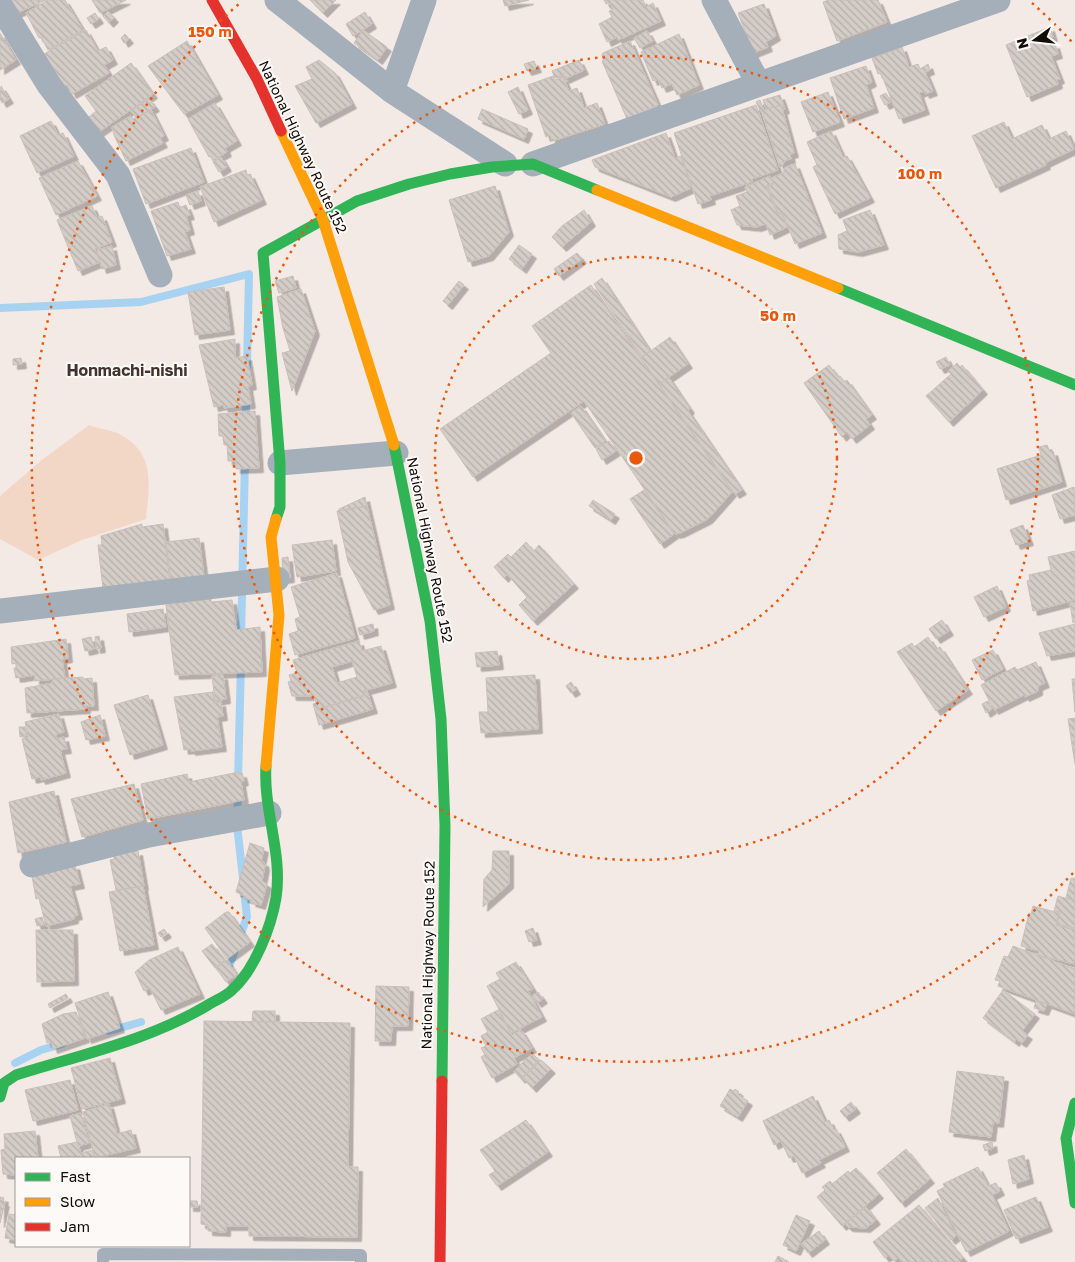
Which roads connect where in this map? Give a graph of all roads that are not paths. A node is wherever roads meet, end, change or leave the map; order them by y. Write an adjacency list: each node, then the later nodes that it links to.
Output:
1 (212, 0): 11 (main road, National Highway Route 152)
2 (277, 0): 8 (street)
3 (424, 0): 8 (street)
4 (714, 0): 7 (street)
5 (998, 0): 7 (street)
6 (0, 5): 12 (street)
7 (758, 83): 10 (street)
8 (392, 91): 9 (street)
9 (505, 164): 10 (main road); 11 (main road)
10 (533, 164): 13 (main road)
11 (323, 220): 14 (main road, National Highway Route 152); 15 (main road)
12 (160, 275)
13 (1075, 385)
14 (396, 453): 15 (street); 25 (main road, National Highway Route 152)
15 (280, 464): 16 (main road)
16 (277, 579): 17 (street); 18 (main road)
17 (0, 611)
18 (269, 813): 19 (street); 20 (main road)
19 (32, 865)
20 (0, 1097)
21 (1075, 1103): 22 (main road)
22 (1075, 1203)
23 (103, 1262): 24 (lane)
24 (361, 1262)
25 (440, 1262)

